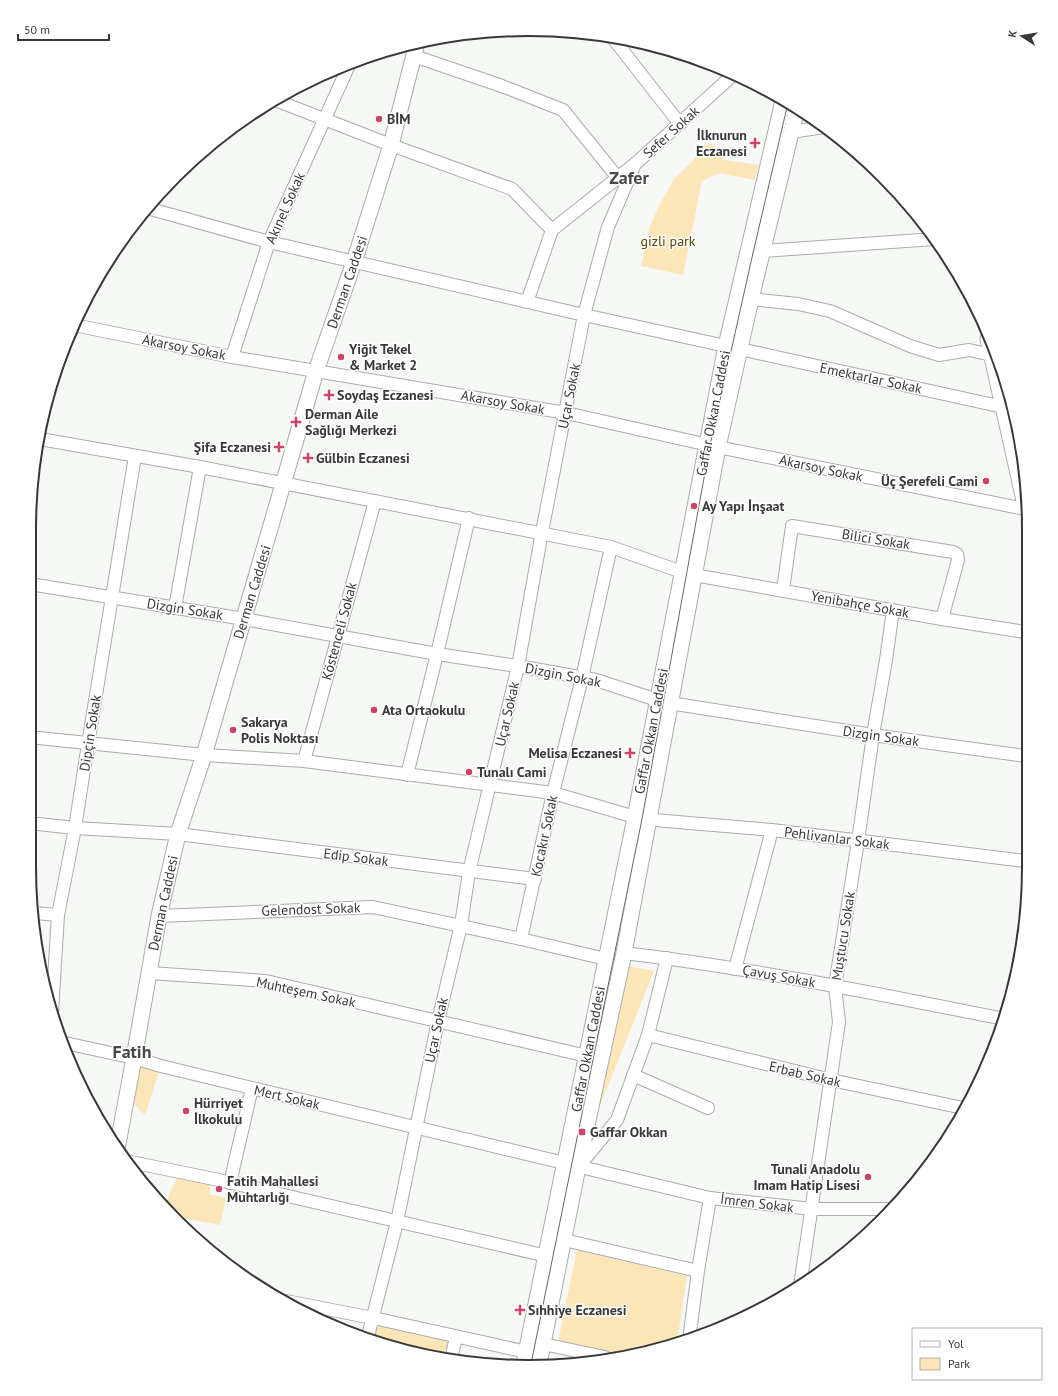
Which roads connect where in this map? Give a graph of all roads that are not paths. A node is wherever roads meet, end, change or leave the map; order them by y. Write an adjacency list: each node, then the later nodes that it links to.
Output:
1 (617, 44): 9 (street)
2 (416, 49): 12 (main road, Derman Caddesi); 14 (street)
3 (346, 72): 8 (street, Akınel Sokak)
4 (729, 79): 9 (street, Sefer Sokak)
5 (282, 103): 8 (street)
6 (782, 106): 25 (main road, Gaffar Okkan Caddesi)
7 (795, 114): 11 (main road, Gaffar Okkan Caddesi)
8 (325, 120): 12 (street); 18 (street, Akınel Sokak)
9 (680, 124): 13 (street, Sefer Sokak)
10 (817, 129): 11 (street)
11 (791, 132): 19 (main road, Gaffar Okkan Caddesi)
12 (391, 145): 16 (street); 20 (main road, Derman Caddesi)
13 (635, 164): 14 (street, Sefer Sokak); 23 (street, Uçar Sokak)
14 (618, 178): 16 (street, Sefer Sokak)
15 (153, 210): 18 (street, Emektarlar Sokak)
16 (552, 230): 22 (street)
17 (928, 240): 19 (street)
18 (269, 242): 20 (street, Emektarlar Sokak); 27 (street, Akınel Sokak)
19 (763, 251): 21 (main road, Gaffar Okkan Caddesi)
20 (354, 262): 22 (street, Emektarlar Sokak); 28 (main road, Derman Caddesi)
21 (751, 299): 25 (main road, Gaffar Okkan Caddesi); 26 (street)
22 (527, 302): 23 (street, Emektarlar Sokak)
23 (584, 315): 25 (street, Emektarlar Sokak); 31 (street, Uçar Sokak)
24 (80, 326): 27 (street, Akarsoy Sokak)
25 (733, 348): 30 (street, Emektarlar Sokak); 34 (main road, Gaffar Okkan Caddesi)
26 (989, 353)
27 (232, 357): 28 (street, Akarsoy Sokak)
28 (316, 371): 31 (street, Akarsoy Sokak); 37 (main road, Derman Caddesi)
29 (997, 373): 30 (main road)
30 (1003, 407): 32 (main road)
31 (566, 413): 34 (street, Akarsoy Sokak); 41 (street, Uçar Sokak)
32 (1014, 437)
33 (44, 440): 35 (street, Yenibahçe Sokak)
34 (713, 446): 39 (street, Akarsoy Sokak); 43 (main road, Gaffar Okkan Caddesi)
35 (135, 456): 36 (street, Yenibahçe Sokak); 46 (street, Dipçin Sokak)
36 (200, 466): 37 (street, Yenibahçe Sokak); 47 (street)
37 (284, 484): 38 (street, Yenibahçe Sokak); 49 (main road, Derman Caddesi)
38 (374, 501): 40 (street, Yenibahçe Sokak); 52 (street, Köstenceli Sokak)
39 (1021, 508)
40 (469, 518): 41 (street, Yenibahçe Sokak); 53 (street)
41 (542, 532): 42 (street, Yenibahçe Sokak); 54 (street, Uçar Sokak)
42 (611, 547): 43 (street, Yenibahçe Sokak); 55 (street, Kocakır Sokak)
43 (688, 574): 45 (street, Yenibahçe Sokak); 56 (main road, Gaffar Okkan Caddesi)
44 (36, 585): 46 (street, Dizgin Sokak)
45 (782, 590): 48 (street, Yenibahçe Sokak); 50 (street, Bilici Sokak)
46 (111, 598): 47 (street, Dizgin Sokak); 59 (street, Dipçin Sokak)
47 (175, 608): 49 (street, Dizgin Sokak)
48 (893, 610): 50 (street, Yenibahçe Sokak); 57 (street, Muştucu Sokak)
49 (244, 619): 52 (street, Dizgin Sokak); 60 (main road, Derman Caddesi)
50 (942, 619): 51 (street, Yenibahçe Sokak)
51 (1022, 632)
52 (338, 636): 53 (street, Dizgin Sokak); 62 (street, Köstenceli Sokak)
53 (437, 654): 54 (street, Dizgin Sokak); 63 (street)
54 (518, 666): 55 (street, Dizgin Sokak); 64 (street, Uçar Sokak)
55 (582, 678): 56 (street, Dizgin Sokak); 65 (street, Kocakır Sokak)
56 (663, 701): 57 (street, Dizgin Sokak); 66 (main road, Gaffar Okkan Caddesi)
57 (873, 735): 61 (street, Dizgin Sokak); 71 (street, Muştucu Sokak)
58 (36, 738): 59 (street, Pehlivanlar Sokak)
59 (88, 744): 60 (street, Pehlivanlar Sokak); 68 (street, Dipçin Sokak)
60 (204, 755): 62 (street, Pehlivanlar Sokak); 70 (main road, Derman Caddesi)
61 (1022, 756)
62 (304, 761): 63 (street, Pehlivanlar Sokak)
63 (407, 775): 64 (street, Pehlivanlar Sokak)
64 (490, 785): 65 (street, Pehlivanlar Sokak); 73 (street, Uçar Sokak)
65 (553, 793): 66 (street, Pehlivanlar Sokak); 74 (street, Kocakır Sokak)
66 (642, 819): 69 (street, Pehlivanlar Sokak); 80 (main road, Gaffar Okkan Caddesi); 82 (main road, Gaffar Okkan Caddesi)
67 (36, 823): 68 (street, Edip Sokak)
68 (75, 828): 70 (street, Edip Sokak); 76 (street, Dipçin Sokak)
69 (772, 830): 71 (street, Pehlivanlar Sokak); 83 (street)
70 (178, 834): 73 (street, Edip Sokak); 77 (main road, Derman Caddesi)
71 (858, 841): 72 (street, Pehlivanlar Sokak); 85 (street, Muştucu Sokak)
72 (1022, 861)
73 (469, 872): 74 (street, Edip Sokak); 78 (street, Uçar Sokak)
74 (535, 880): 79 (street, Kocakır Sokak)
75 (38, 913): 76 (street)
76 (58, 915): 86 (street, Dipçin Sokak)
77 (159, 916): 78 (street, Gelendost Sokak); 84 (main road, Derman Caddesi)
78 (460, 925): 79 (street, Gelendost Sokak); 88 (street, Uçar Sokak)
79 (521, 939): 82 (street, Gelendost Sokak)
80 (624, 954): 81 (street, Çavuş Sokak); 101 (main road, Gaffar Okkan Caddesi)
81 (667, 958): 83 (street, Çavuş Sokak); 89 (street)
82 (606, 959): 91 (main road, Gaffar Okkan Caddesi)
83 (735, 969): 85 (street, Çavuş Sokak)
84 (150, 973): 88 (street, Muhteşem Sokak); 92 (main road, Derman Caddesi)
85 (835, 986): 87 (street, Çavuş Sokak); 94 (street, Muştucu Sokak)
86 (53, 995)
87 (998, 1018)
88 (438, 1021): 91 (street, Muhteşem Sokak); 98 (street, Uçar Sokak)
89 (648, 1035): 93 (street); 94 (street, Erbab Sokak)
90 (69, 1044): 92 (street, Mert Sokak)
91 (587, 1056): 101 (main road, Gaffar Okkan Caddesi)
92 (134, 1058): 95 (street, Mert Sokak); 99 (main road, Derman Caddesi)
93 (633, 1075): 97 (street); 101 (street)
94 (831, 1080): 96 (street, Erbab Sokak); 105 (street, Muştucu Sokak)
95 (252, 1088): 98 (street, Mert Sokak); 102 (street)
96 (959, 1107)
97 (708, 1108)
98 (416, 1127): 101 (street, Mert Sokak); 106 (street, Uçar Sokak)
99 (119, 1140)
100 (135, 1163): 102 (street)
101 (572, 1166): 103 (street, İmren Sokak); 107 (main road, Gaffar Okkan Caddesi); 108 (main road, Gaffar Okkan Caddesi)
102 (230, 1183): 106 (street)
103 (710, 1198): 105 (street, İmren Sokak); 109 (street)
104 (884, 1209): 105 (street, İmren Sokak)
105 (812, 1210): 110 (street, Muştucu Sokak)
106 (397, 1222): 108 (street); 112 (street, Uçar Sokak)
107 (564, 1240): 109 (street); 116 (main road, Gaffar Okkan Caddesi)
108 (546, 1256): 119 (main road, Gaffar Okkan Caddesi)
109 (698, 1272): 114 (street)
110 (801, 1278)
111 (301, 1304): 112 (street)
112 (373, 1318): 113 (street, Uçar Sokak); 115 (street)
113 (369, 1333)
114 (690, 1333)
115 (456, 1337): 117 (street); 119 (street)
116 (543, 1344): 118 (street); 120 (main road, Gaffar Okkan Caddesi)
117 (452, 1354)
118 (597, 1355)
119 (526, 1358)
120 (540, 1360)

